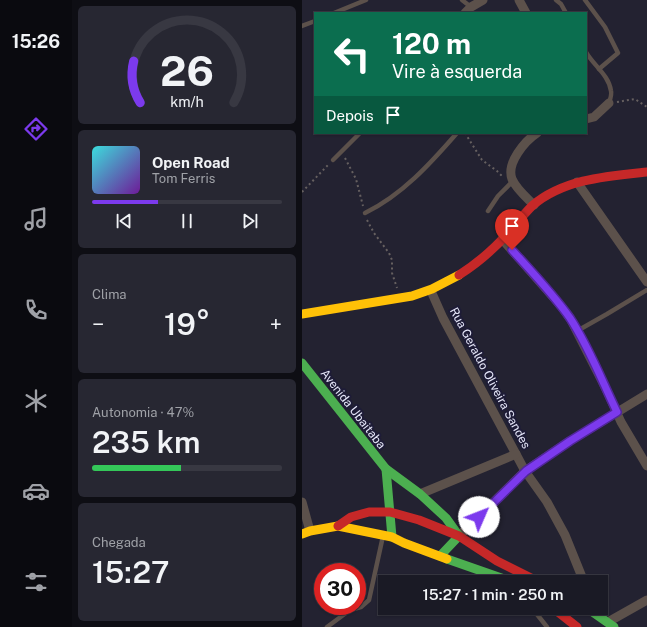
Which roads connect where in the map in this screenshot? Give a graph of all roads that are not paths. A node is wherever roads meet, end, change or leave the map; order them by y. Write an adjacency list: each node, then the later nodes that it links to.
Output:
1 (366, 0): 8 (lane)
2 (462, 0): 7 (lane)
3 (483, 0): 7 (street)
4 (519, 0): 9 (street)
5 (556, 0): 10 (lane)
6 (584, 0): 14 (lane)
7 (468, 10)
8 (336, 12)
9 (525, 12)
10 (565, 12)
11 (314, 21): 12 (lane)
12 (302, 26)
13 (587, 54): 14 (lane)
14 (599, 69): 15 (lane)
15 (609, 104): 16 (street)
16 (587, 118)
17 (359, 134): 20 (lane)
18 (456, 134): 26 (lane)
19 (536, 134): 22 (street)
20 (333, 160)
21 (647, 172): 23 (main road)
22 (513, 181): 24 (street); 25 (lane)
23 (577, 182): 24 (main road); 28 (street)
24 (534, 205): 27 (main road)
25 (488, 211)
26 (365, 213)
27 (502, 239): 30 (main road); 32 (street)
28 (647, 282)
29 (647, 290): 32 (lane)
30 (431, 291): 31 (main road); 36 (street, Rua Geraldo Oliveira Sandes)
31 (302, 314)
32 (577, 331): 35 (street)
33 (302, 364): 38 (main road, Avenida Ubaitaba)
34 (647, 394): 35 (street)
35 (617, 412): 37 (street); 39 (street)
36 (516, 454): 39 (street, Rua Geraldo Oliveira Sandes); 40 (street)
37 (647, 466)
38 (386, 470): 40 (main road, Avenida Ubaitaba); 42 (main road)
39 (526, 471): 46 (street); 50 (street, Rua Geraldo Oliveira Sandes)
40 (420, 494): 46 (main road, Avenida Ubaitaba)
41 (302, 502): 44 (street)
42 (390, 512): 43 (main road, Avenida Ubaitaba); 45 (main road); 46 (main road, Avenida Ubaitaba)
43 (338, 526): 44 (main road); 45 (main road)
44 (306, 532)
45 (388, 536): 47 (main road); 56 (lane)
46 (459, 536): 47 (main road); 49 (main road, Avenida Ubaitaba)
47 (440, 556): 48 (main road)
48 (493, 575)
49 (525, 575)
50 (581, 575)
51 (647, 600): 55 (street)
52 (538, 615): 57 (lane)
53 (562, 615): 58 (main road)
54 (599, 615): 55 (main road)
55 (611, 624)
56 (327, 627)
57 (547, 627)
58 (577, 627)

